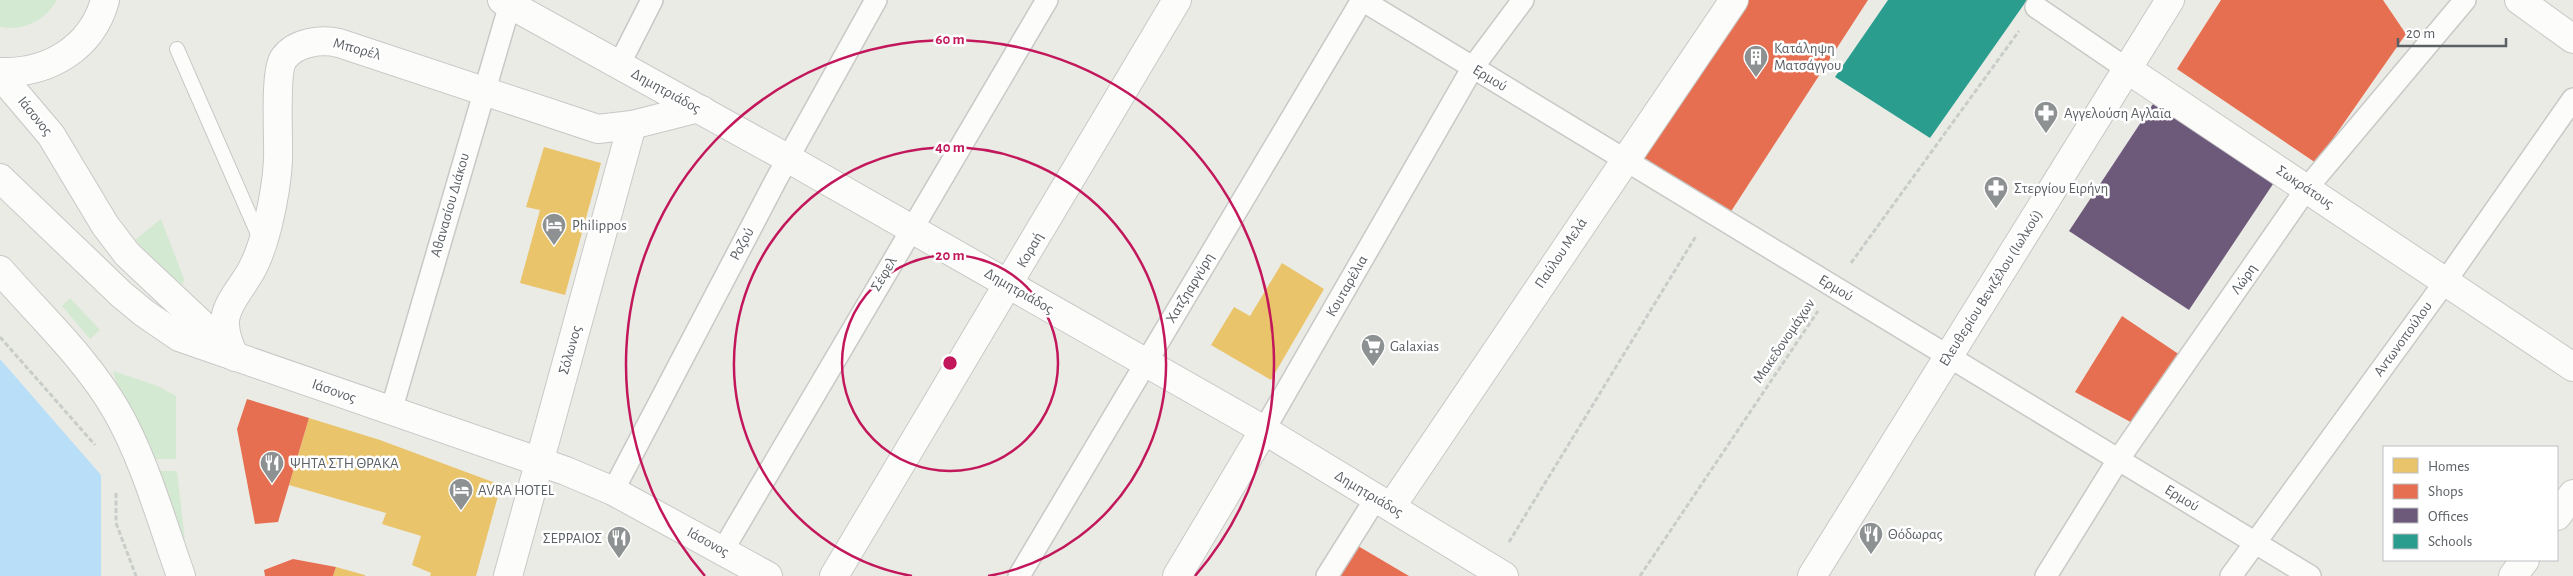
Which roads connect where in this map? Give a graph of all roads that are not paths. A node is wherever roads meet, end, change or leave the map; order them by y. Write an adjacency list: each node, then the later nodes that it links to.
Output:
1 (105, 0): 19 (street)
2 (652, 0): 16 (street)
3 (876, 0): 24 (street, Ροζού)
4 (1047, 0): 28 (street, Σέφελ)
5 (1177, 0): 32 (street, Κοραή)
6 (1362, 0): 17 (street, Ερμού); 35 (street, Χατζηαργύρη)
7 (1524, 0): 17 (street, Κουταρέλια)
8 (1734, 0): 25 (street, Παύλου Μελά)
9 (2170, 0): 18 (street, Ελευθερίου Βενιζέλου (Ιωλκού))
10 (2465, 0): 27 (street, Λώρη)
11 (2520, 0): 14 (street)
12 (508, 1): 16 (street, Δημητριάδος); 20 (street, Αθανασίου Διάκου)
13 (2036, 7): 18 (street, Σωκράτους)
14 (2573, 39)
15 (177, 49): 29 (lane)
16 (619, 65): 22 (street, Δημητριάδος)
17 (1472, 67): 25 (street, Ερμού); 38 (street, Κουταρέλια)
18 (2127, 69): 27 (street, Σωκράτους); 34 (street, Ελευθερίου Βενιζέλου (Ιωλκού))
19 (0, 73): 33 (street, Ιάσονος)
20 (483, 91): 23 (street, Μπορέλ); 29 (street, Μπορέλ); 37 (street, Αθανασίου Διάκου)
21 (2573, 99): 31 (street, Αντωνοπούλου)
22 (702, 110): 23 (street, Μπορέλ); 24 (street, Δημητριάδος)
23 (632, 125): 39 (street, Σόλωνος)
24 (789, 158): 28 (street, Δημητριάδος); 41 (street, Ροζού)
25 (1624, 160): 34 (street, Ερμού); 43 (street, Παύλου Μελά)
26 (0, 178): 33 (street)
27 (2307, 188): 31 (street, Σωκράτους); 40 (street, Λώρη)
28 (911, 229): 32 (street, Δημητριάδος); 46 (street, Σέφελ)
29 (262, 244): 33 (street, Μπορέλ)
30 (0, 270): 49 (street)
31 (2445, 282): 36 (street, Σωκράτους); 45 (street, Αντωνοπούλου)
32 (1009, 285): 35 (street, Δημητριάδος); 52 (street, Κοραή)
33 (235, 357): 37 (street, Ιάσονος)
34 (1949, 357): 40 (street, Ερμού); 56 (street, Ελευθερίου Βενιζέλου (Ιωλκού))
35 (1146, 363): 38 (street, Δημητριάδος); 53 (street, Χατζηαργύρη)
36 (2573, 367)
37 (391, 411): 39 (street, Ιάσονος)
38 (1264, 430): 43 (street, Δημητριάδος); 54 (street, Κουταρέλια)
39 (539, 460): 41 (street, Ιάσονος); 50 (street, Σόλωνος)
40 (2118, 460): 45 (street, Ερμού); 57 (street, Λώρη)
41 (613, 491): 46 (street, Ιάσονος)
42 (2573, 494): 44 (street)
43 (1383, 502): 48 (street, Δημητριάδος); 55 (street, Παύλου Μελά)
44 (2558, 515)
45 (2254, 542): 58 (street, Αντωνοπούλου); 59 (street, Ερμού)
46 (723, 550): 51 (street, Ιάσονος)
47 (2524, 561): 60 (street)
48 (1495, 574)
49 (181, 576)
50 (508, 576)
51 (768, 576)
52 (834, 576)
53 (1019, 576)
54 (1177, 576)
55 (1327, 576)
56 (1812, 576)
57 (2046, 576)
58 (2231, 576)
59 (2310, 576)
60 (2513, 576)

